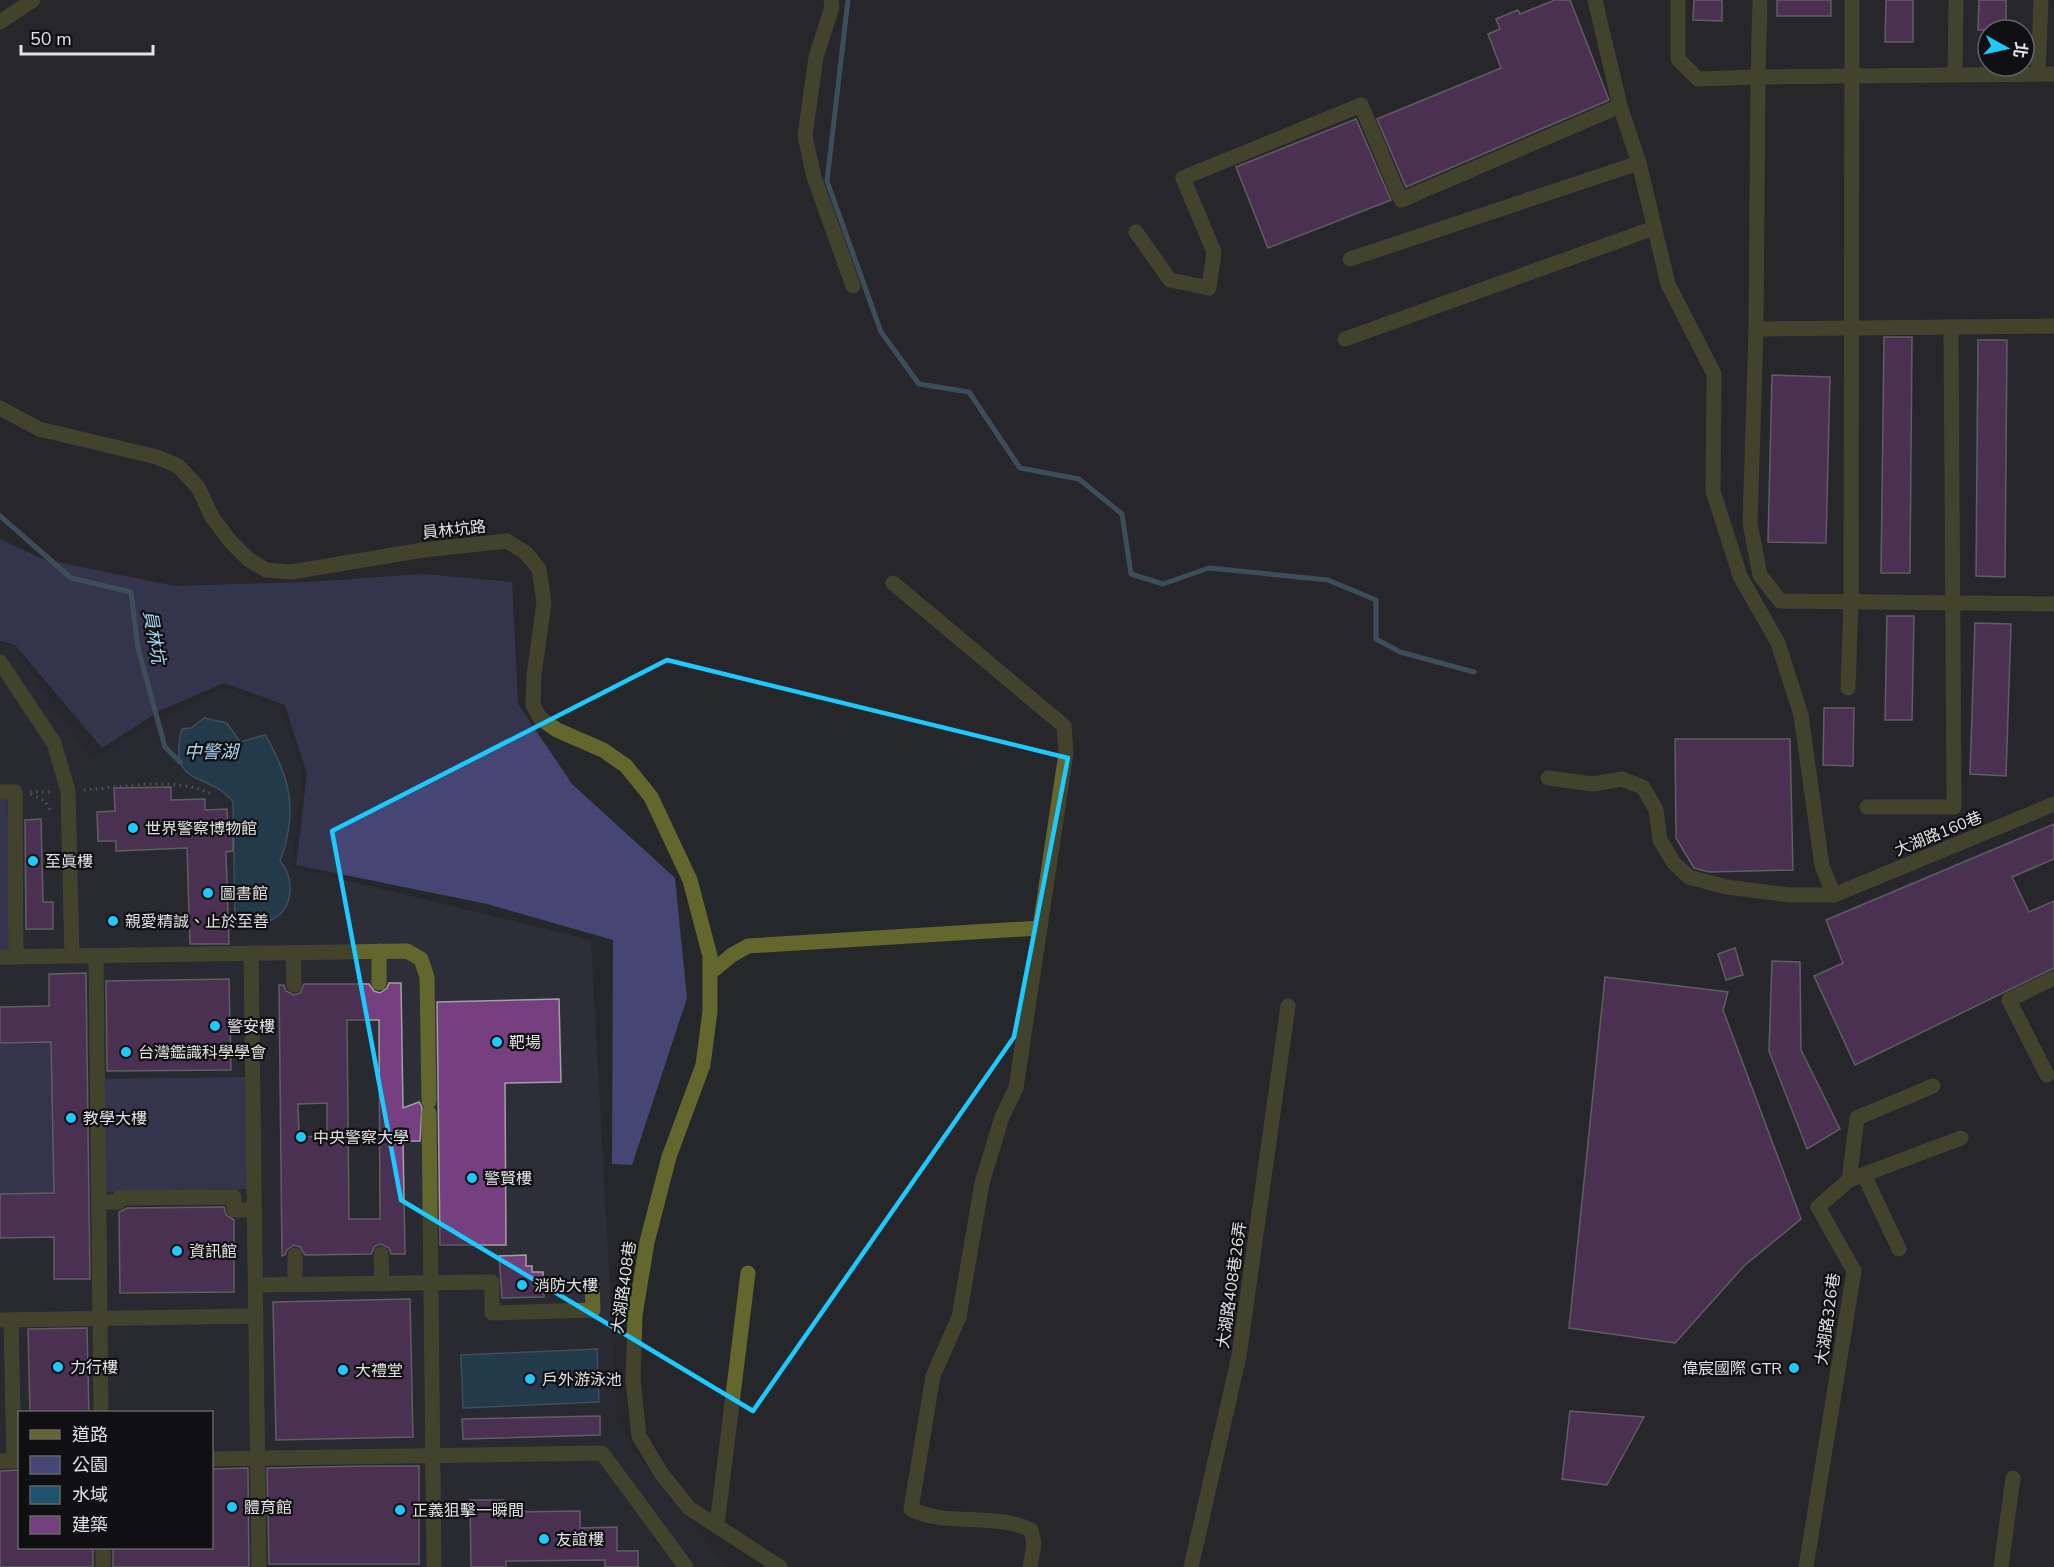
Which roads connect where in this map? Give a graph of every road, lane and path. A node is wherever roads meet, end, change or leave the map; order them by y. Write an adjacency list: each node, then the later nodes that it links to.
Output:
1 (33, 0): 9 (street)
2 (831, 0): 19 (street)
3 (1595, 0): 14 (street)
4 (1678, 0): 13 (street)
5 (1760, 0): 13 (street)
6 (1852, 0): 12 (street)
7 (1956, 0): 11 (street)
8 (2041, 0): 10 (street)
9 (0, 22)
10 (2046, 74): 11 (street)
11 (1954, 75): 12 (street)
12 (1852, 76): 13 (street); 21 (street)
13 (1758, 78): 23 (street)
14 (1620, 106): 15 (street); 17 (street)
15 (1640, 163): 16 (street); 18 (street)
16 (1653, 228): 24 (street); 39 (street)
17 (1136, 232)
18 (1350, 259)
19 (853, 286)
20 (2054, 326): 22 (street)
21 (1852, 327): 22 (street); 23 (street); 27 (street)
22 (1951, 327): 28 (street)
23 (1756, 329): 27 (street)
24 (1345, 339)
25 (0, 408): 46 (street, 員林坑路)
26 (893, 583): 40 (street)
27 (1851, 602): 28 (street); 31 (street)
28 (1954, 603): 29 (street); 38 (street)
29 (2054, 604)
30 (0, 662): 33 (street)
31 (1848, 688)
32 (1548, 778): 39 (street)
33 (68, 791): 35 (path); 36 (path); 44 (street)
34 (0, 792): 47 (street)
35 (28, 792)
36 (212, 794)
37 (2054, 804): 39 (street, 大湖路160巷)
38 (1867, 807)
39 (1834, 895)
40 (1040, 927): 48 (street); 85 (street)
41 (379, 951): 42 (street); 50 (street); 64 (street)
42 (293, 952): 43 (street); 51 (street)
43 (251, 953): 45 (street); 59 (street)
44 (72, 956): 45 (street); 47 (street)
45 (96, 956): 58 (street)
46 (710, 956): 48 (street, 大湖路408巷)
47 (8, 957)
48 (710, 973): 78 (street, 大湖路408巷)
49 (2054, 978): 53 (street)
50 (379, 983)
51 (294, 985)
52 (1288, 1006): 86 (street, 大湖路408巷26弄)
53 (2047, 1075)
54 (1934, 1086): 57 (street)
55 (1961, 1138): 56 (street, 大湖路326巷)
56 (1864, 1175): 57 (street, 大湖路326巷); 60 (street)
57 (1849, 1180): 87 (street, 大湖路326巷)
58 (99, 1202): 59 (street); 70 (street)
59 (255, 1210): 68 (street)
60 (1899, 1249)
61 (381, 1254): 66 (street)
62 (294, 1255): 65 (street)
63 (748, 1273): 78 (street)
64 (431, 1283): 66 (street); 67 (street); 73 (street)
65 (295, 1284): 66 (street); 68 (street)
66 (382, 1284)
67 (592, 1284)
68 (256, 1285): 69 (street)
69 (256, 1316): 70 (street); 74 (street)
70 (100, 1319): 71 (street); 72 (street)
71 (5, 1320): 76 (street)
72 (101, 1411)
73 (433, 1456): 74 (street); 82 (street); 83 (street)
74 (258, 1458): 75 (street); 81 (street)
75 (213, 1459)
76 (11, 1461)
77 (2013, 1478): 88 (street)
78 (717, 1525): 84 (street, 大湖路408巷)
79 (103, 1549): 80 (street)
80 (103, 1567)
81 (259, 1567)
82 (434, 1567)
83 (686, 1567)
84 (780, 1567)
85 (1030, 1567)
86 (1191, 1567)
87 (1806, 1567)
88 (2001, 1567)

